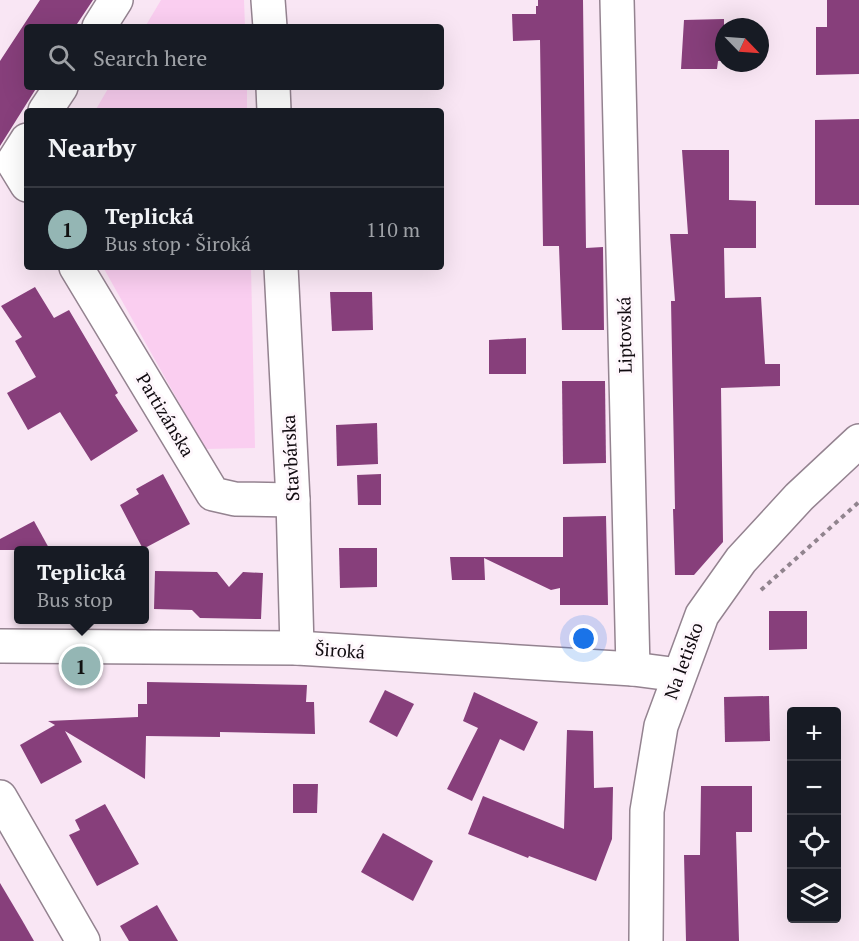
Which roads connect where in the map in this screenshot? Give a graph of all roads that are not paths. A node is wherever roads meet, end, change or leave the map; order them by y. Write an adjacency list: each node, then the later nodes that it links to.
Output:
1 (116, 0): 4 (street)
2 (268, 0): 5 (street)
3 (617, 0): 18 (street, Liptovská)
4 (101, 24)
5 (270, 24)
6 (59, 90): 8 (street)
7 (273, 90): 9 (street)
8 (47, 108)
9 (274, 108)
10 (24, 145): 11 (street)
11 (24, 180)
12 (78, 270): 15 (street, Partizánska)
13 (281, 270): 15 (street, Stavbárska)
14 (859, 441): 19 (street, Na letisko)
15 (293, 500): 17 (street, Stavbárska)
16 (0, 646): 17 (street, Široká)
17 (297, 648): 18 (street, Široká)
18 (633, 669): 19 (street, Široká)
19 (679, 675): 22 (street, Na letisko)
20 (0, 797): 21 (street)
21 (83, 941)
22 (646, 941)

